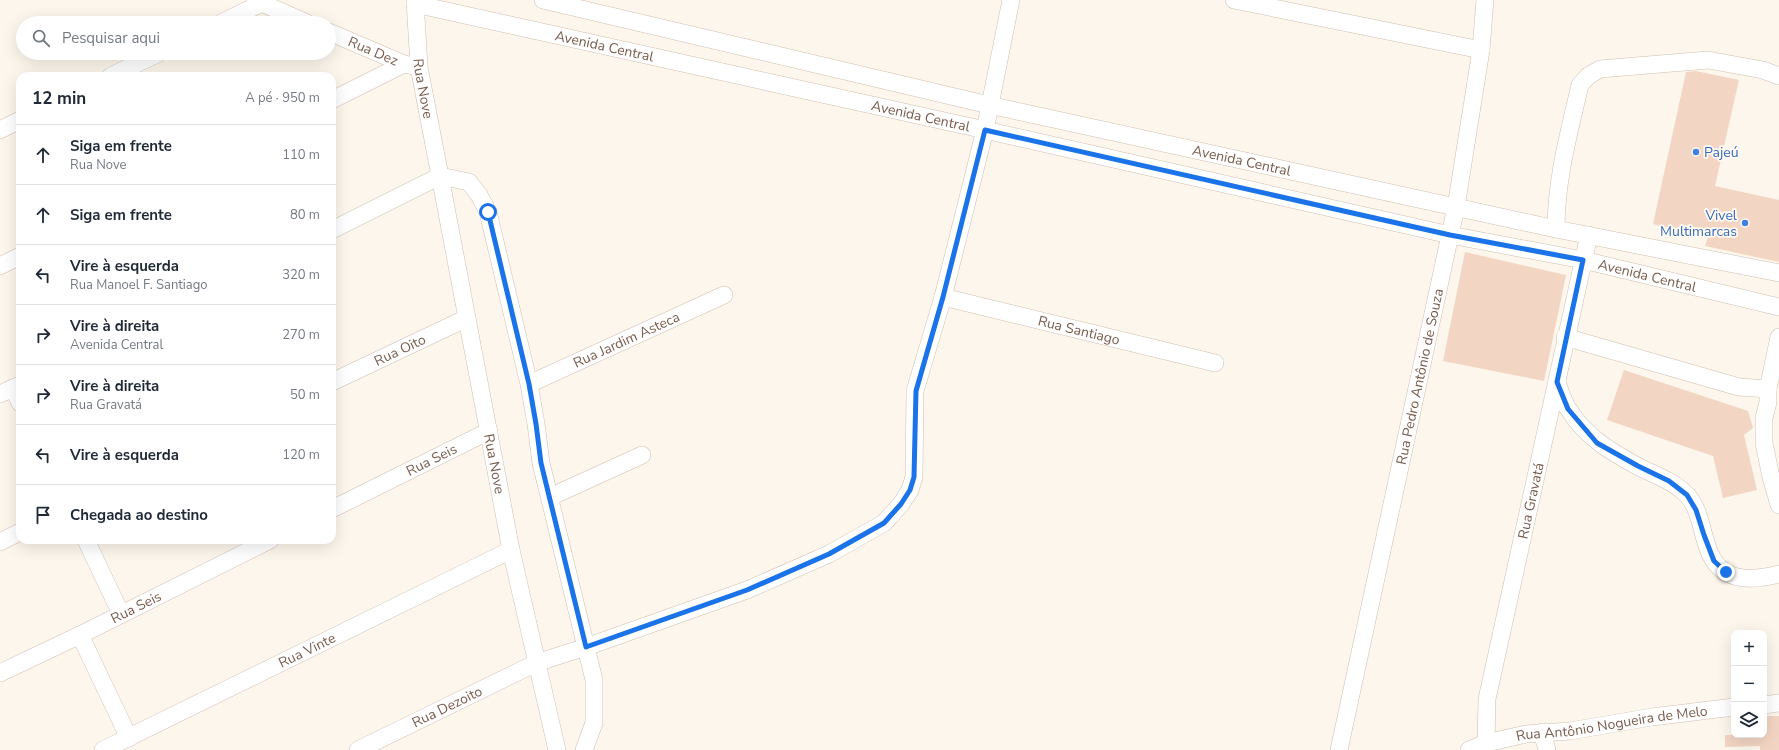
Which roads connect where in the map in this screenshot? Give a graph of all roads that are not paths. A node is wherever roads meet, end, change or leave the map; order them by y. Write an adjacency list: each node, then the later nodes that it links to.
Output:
1 (543, 0): 17 (street, Avenida Central)
2 (1011, 0): 17 (street, Rua Dezoito)
3 (1234, 0): 11 (street)
4 (1485, 0): 11 (street, Rua Pedro Antônio de Souza)
5 (258, 2): 7 (street); 8 (street)
6 (415, 2): 13 (street, Rua Nove); 20 (street, Avenida Central)
7 (285, 7): 9 (street)
8 (233, 16)
9 (297, 16)
10 (336, 35): 13 (street, Rua Dez)
11 (1481, 50): 22 (street, Rua Pedro Antônio de Souza)
12 (144, 60): 14 (street)
13 (412, 65): 16 (street); 21 (street, Rua Nove)
14 (119, 72)
15 (1779, 76): 24 (street)
16 (336, 98)
17 (989, 105): 20 (street, Rua Dezoito); 22 (street, Avenida Central)
18 (16, 122): 19 (street)
19 (0, 130)
20 (985, 130): 26 (street, Avenida Central); 32 (street, Rua Dezoito)
21 (440, 176): 23 (street); 34 (street, Rua Nove); 40 (street)
22 (1456, 207): 24 (street, Avenida Central); 26 (street, Rua Pedro Antônio de Souza)
23 (336, 228)
24 (1556, 229): 25 (street, Avenida Central)
25 (1589, 234): 28 (street, Rua Gravatá); 30 (street, Avenida Central)
26 (1450, 235): 28 (street, Avenida Central); 68 (street, Rua Pedro Antônio de Souza)
27 (16, 258): 29 (street)
28 (1583, 260): 33 (street, Avenida Central); 36 (street, Rua Gravatá)
29 (0, 266)
30 (1779, 273)
31 (724, 295): 40 (street, Rua Jardim Asteca)
32 (943, 297): 37 (street, Rua Santiago); 55 (street, Rua Dezoito)
33 (1779, 307)
34 (467, 318): 38 (street, Rua Oito); 42 (street, Rua Nove)
35 (1779, 337): 41 (street)
36 (1565, 338): 39 (street, Rua Gravatá); 41 (street)
37 (1215, 362)
38 (336, 380)
39 (1557, 382): 52 (street); 63 (street, Rua Gravatá)
40 (529, 384): 44 (street)
41 (1772, 401): 45 (street)
42 (489, 431): 46 (street, Rua Seis); 51 (street, Rua Nove)
43 (642, 455): 44 (street)
44 (550, 497): 55 (street)
45 (1779, 505)
46 (336, 507)
47 (16, 534): 48 (street)
48 (0, 542)
49 (88, 544): 53 (street)
50 (262, 544): 53 (street, Rua Seis)
51 (511, 550): 56 (street, Rua Nove); 62 (street, Rua Vinte)
52 (1779, 574)
53 (122, 614): 54 (street, Rua Seis)
54 (80, 635): 57 (street, Rua Seis); 62 (street)
55 (586, 647): 56 (street, Rua Dezoito); 67 (street)
56 (536, 663): 65 (street, Rua Dezoito); 66 (street, Rua Nove)
57 (0, 673)
58 (1779, 704): 59 (street)
59 (1767, 705)
60 (1731, 707): 61 (street, Rua Antônio Nogueira de Melo)
61 (1542, 732): 63 (street, Rua Antônio Nogueira de Melo); 70 (street)
62 (129, 738): 64 (street, Rua Vinte)
63 (1486, 743): 69 (street, Rua Antônio Nogueira de Melo)
64 (104, 750)
65 (358, 750)
66 (557, 750)
67 (584, 750)
68 (1339, 750)
69 (1469, 750)
70 (1547, 750)

